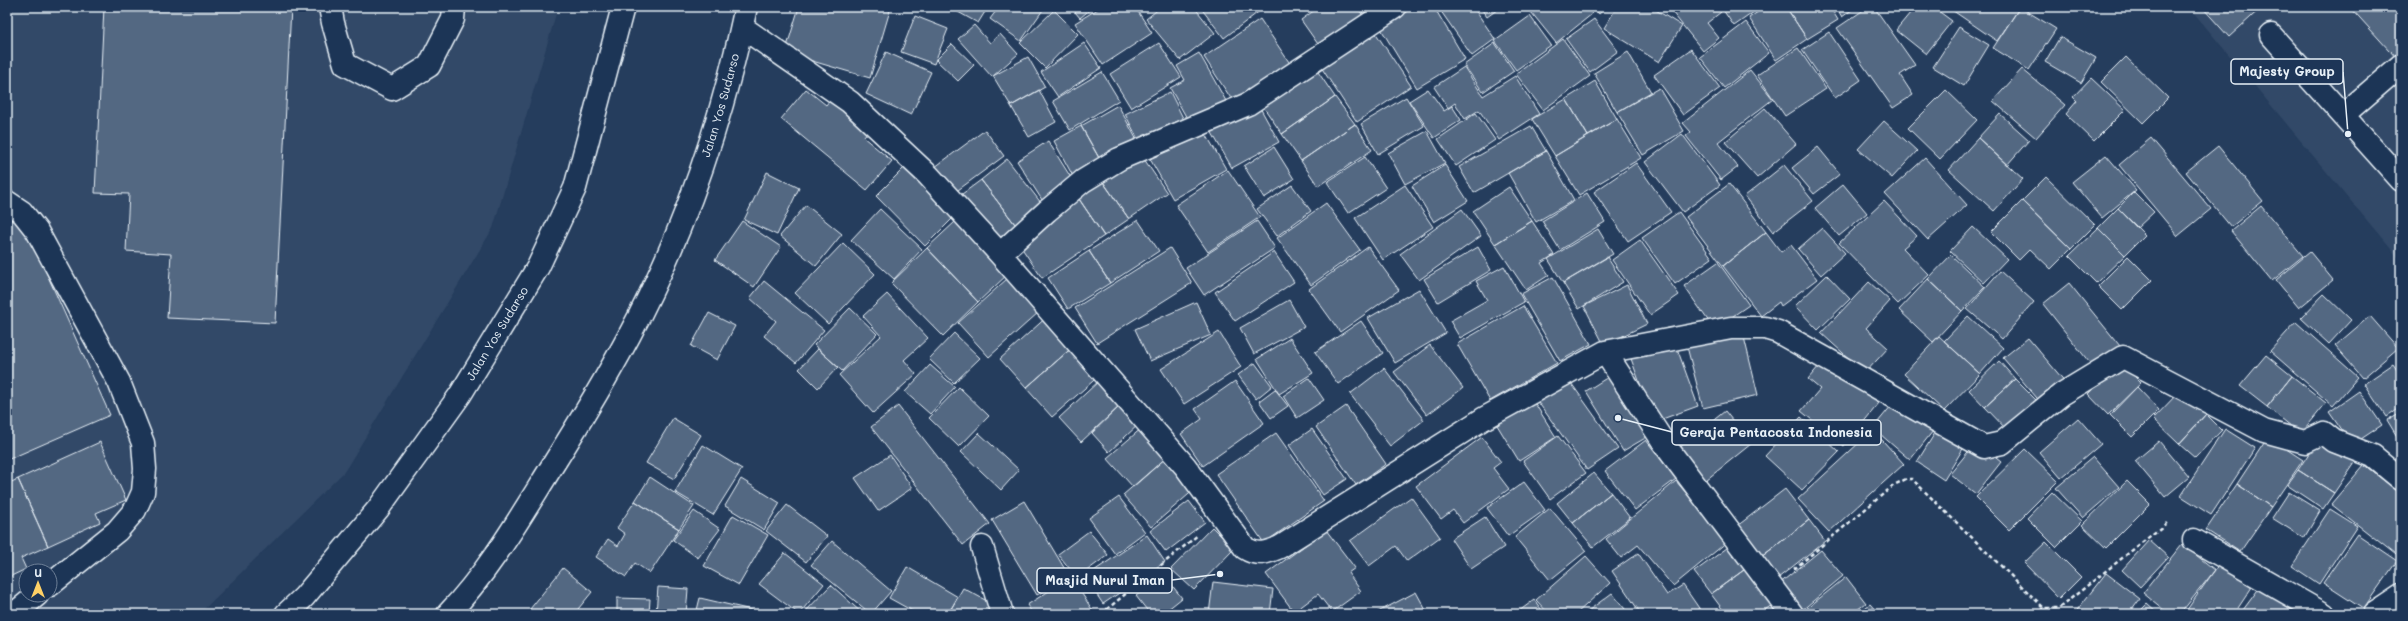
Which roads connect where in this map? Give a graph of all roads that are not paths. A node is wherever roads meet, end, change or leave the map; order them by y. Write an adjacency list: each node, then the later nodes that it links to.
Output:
1 (330, 7): 2 (street)
2 (454, 7)
3 (623, 7): 20 (street, Jalan Yos Sudarso)
4 (1395, 7): 11 (street)
5 (744, 17): 11 (street); 21 (street, Jalan Yos Sudarso)
6 (2271, 35): 8 (street)
7 (2401, 65): 8 (street)
8 (2343, 115): 9 (street)
9 (2401, 180)
10 (7, 202): 16 (street)
11 (1000, 254): 12 (street)
12 (1605, 352): 13 (street); 23 (street)
13 (2401, 480)
14 (2194, 540): 24 (street)
15 (982, 547): 22 (street)
16 (58, 579)
17 (2401, 596): 25 (street)
18 (27, 603): 19 (street)
19 (14, 614)
20 (286, 614)
21 (448, 614)
22 (1002, 614)
23 (1792, 614)
24 (2324, 614)
25 (2374, 614)

